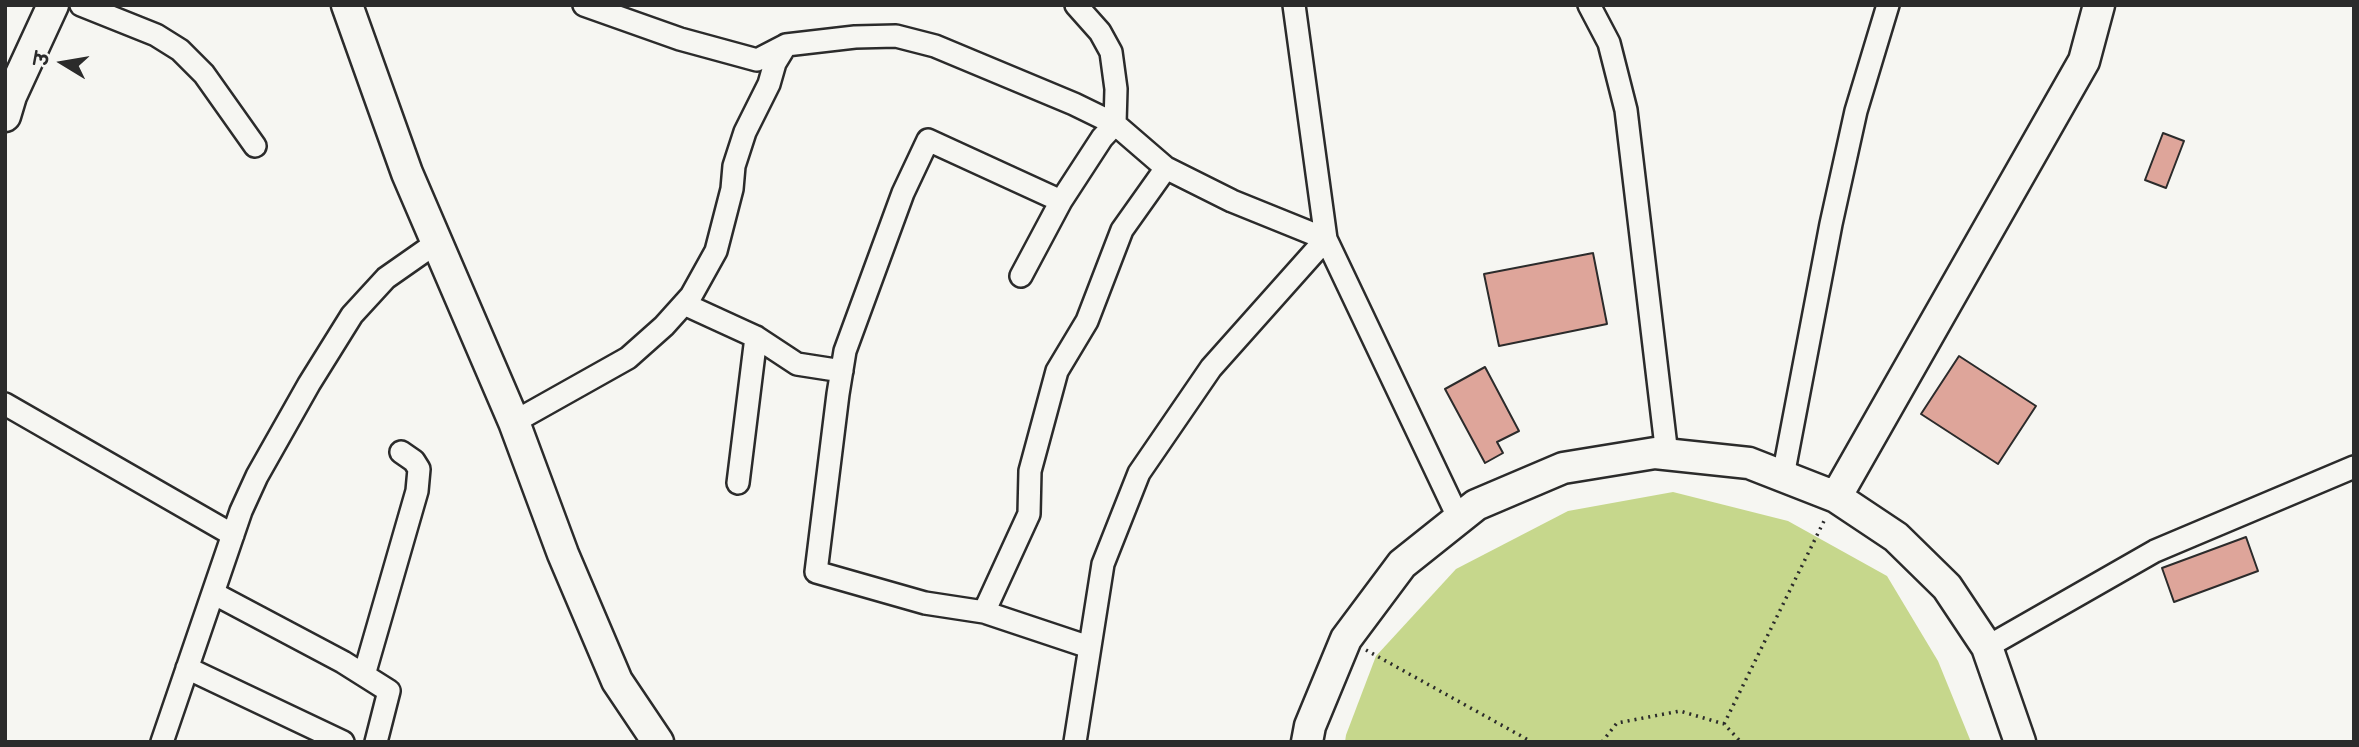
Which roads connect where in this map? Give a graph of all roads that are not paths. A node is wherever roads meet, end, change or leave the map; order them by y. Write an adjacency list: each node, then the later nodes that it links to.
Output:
1 (53, 5): 11 (street)
2 (81, 5): 13 (street)
3 (347, 5): 17 (street)
4 (584, 5): 10 (street)
5 (1076, 5): 12 (street)
6 (1294, 5): 16 (street)
7 (1589, 5): 25 (street)
8 (1888, 5): 27 (street)
9 (2099, 5): 29 (street)
10 (786, 45): 12 (street); 19 (street)
11 (5, 116)
12 (1115, 124): 14 (street); 15 (street)
13 (255, 146)
14 (1166, 167): 16 (street); 33 (street)
15 (1061, 201): 18 (street); 21 (street)
16 (1326, 239): 30 (street); 34 (street)
17 (436, 243): 23 (street); 31 (street)
18 (1021, 276)
19 (684, 304): 20 (street); 23 (street)
20 (756, 337): 21 (street); 28 (street)
21 (842, 371): 33 (street)
22 (5, 404): 31 (street)
23 (514, 422): 41 (street)
24 (401, 453): 37 (street)
25 (1667, 455): 27 (street); 30 (street)
26 (2354, 467): 35 (street)
27 (1783, 476): 29 (street)
28 (738, 483)
29 (1836, 497): 35 (street)
30 (1459, 519): 43 (street)
31 (233, 535): 32 (street)
32 (213, 593): 36 (street); 37 (street)
33 (984, 612): 34 (street)
34 (1089, 647): 42 (street)
35 (1987, 647): 44 (street)
36 (187, 668): 38 (street); 39 (street)
37 (364, 675): 40 (street)
38 (162, 742)
39 (343, 742)
40 (376, 742)
41 (659, 742)
42 (1075, 742)
43 (1307, 742)
44 (2020, 742)

